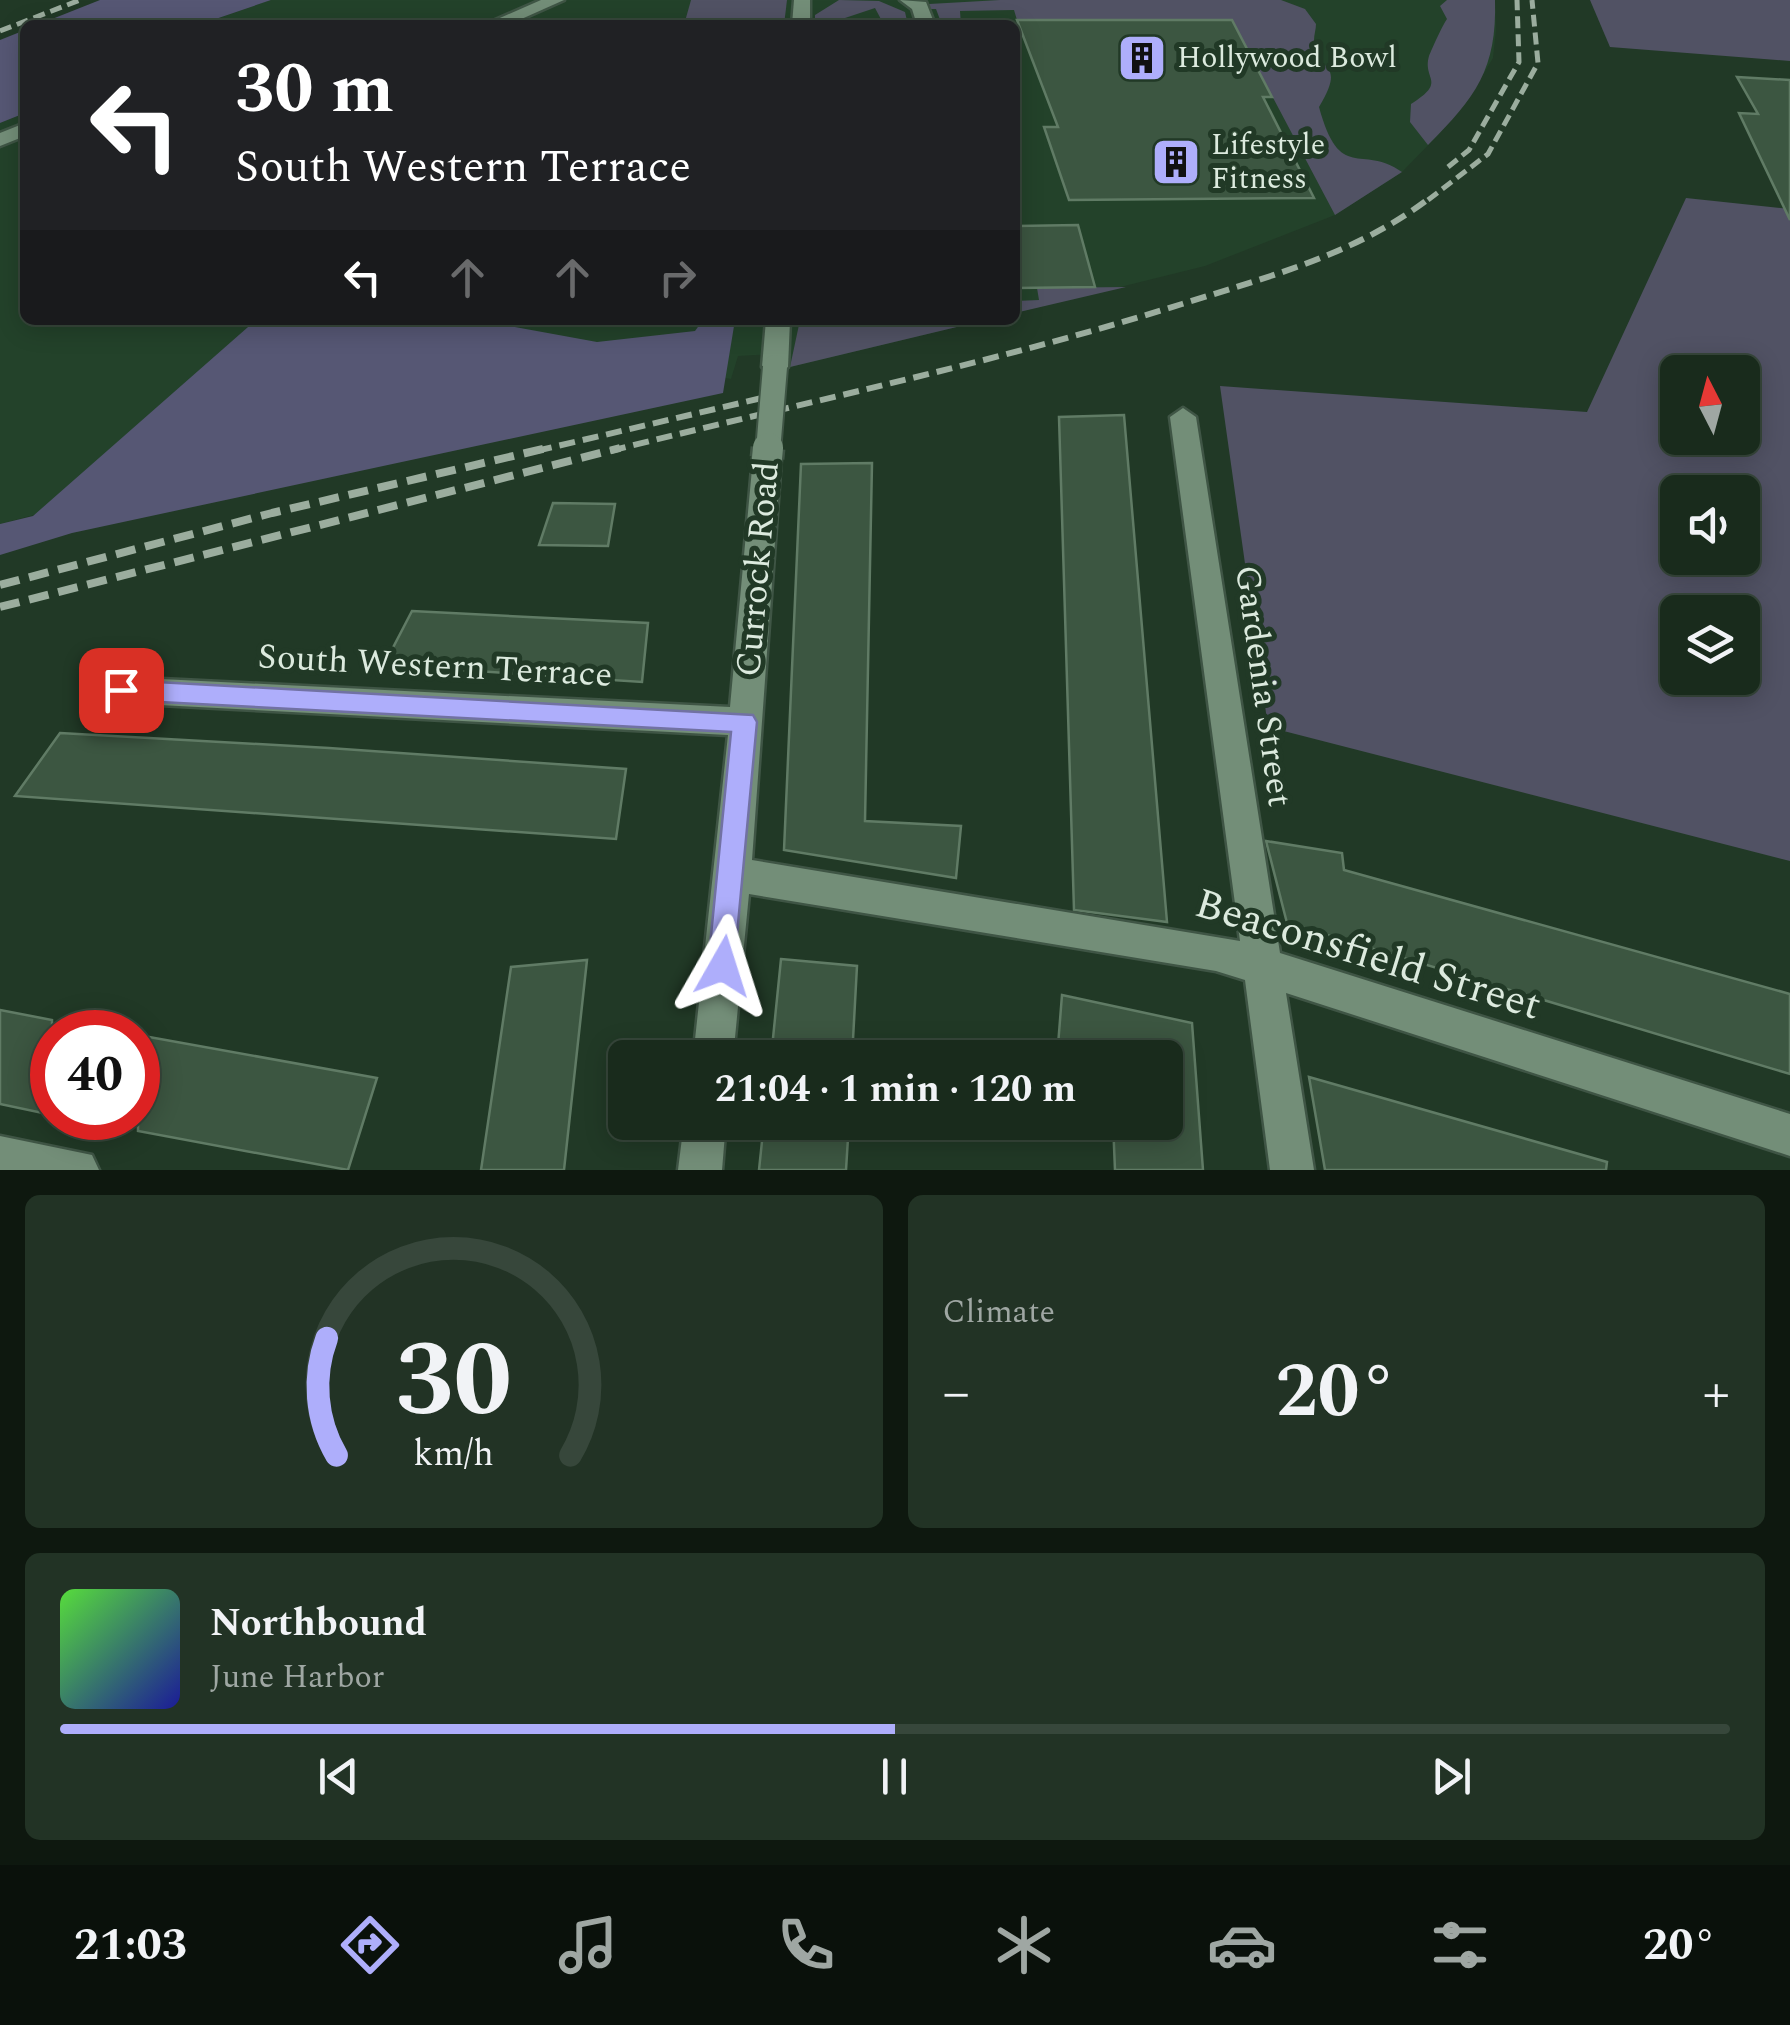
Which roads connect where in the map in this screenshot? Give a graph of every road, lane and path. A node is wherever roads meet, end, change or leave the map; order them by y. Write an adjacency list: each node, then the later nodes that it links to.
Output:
1 (556, 0): 3 (street)
2 (908, 0): 4 (street)
3 (506, 20)
4 (924, 20)
5 (778, 325): 8 (street, Currock Road, bridge)
6 (1183, 417): 10 (street, Gardenia Street)
7 (121, 690): 8 (street, South Western Terrace)
8 (744, 722): 9 (street, Currock Road)
9 (733, 874): 10 (street, Beaconsfield Street); 11 (street, Currock Road)
10 (1265, 968): 12 (street, Beaconsfield Street); 17 (street, Gardenia Street)
11 (714, 1040)
12 (1790, 1135)
13 (703, 1140): 16 (street)
14 (0, 1157): 15 (street)
15 (77, 1170)
16 (700, 1170)
17 (1292, 1170)

